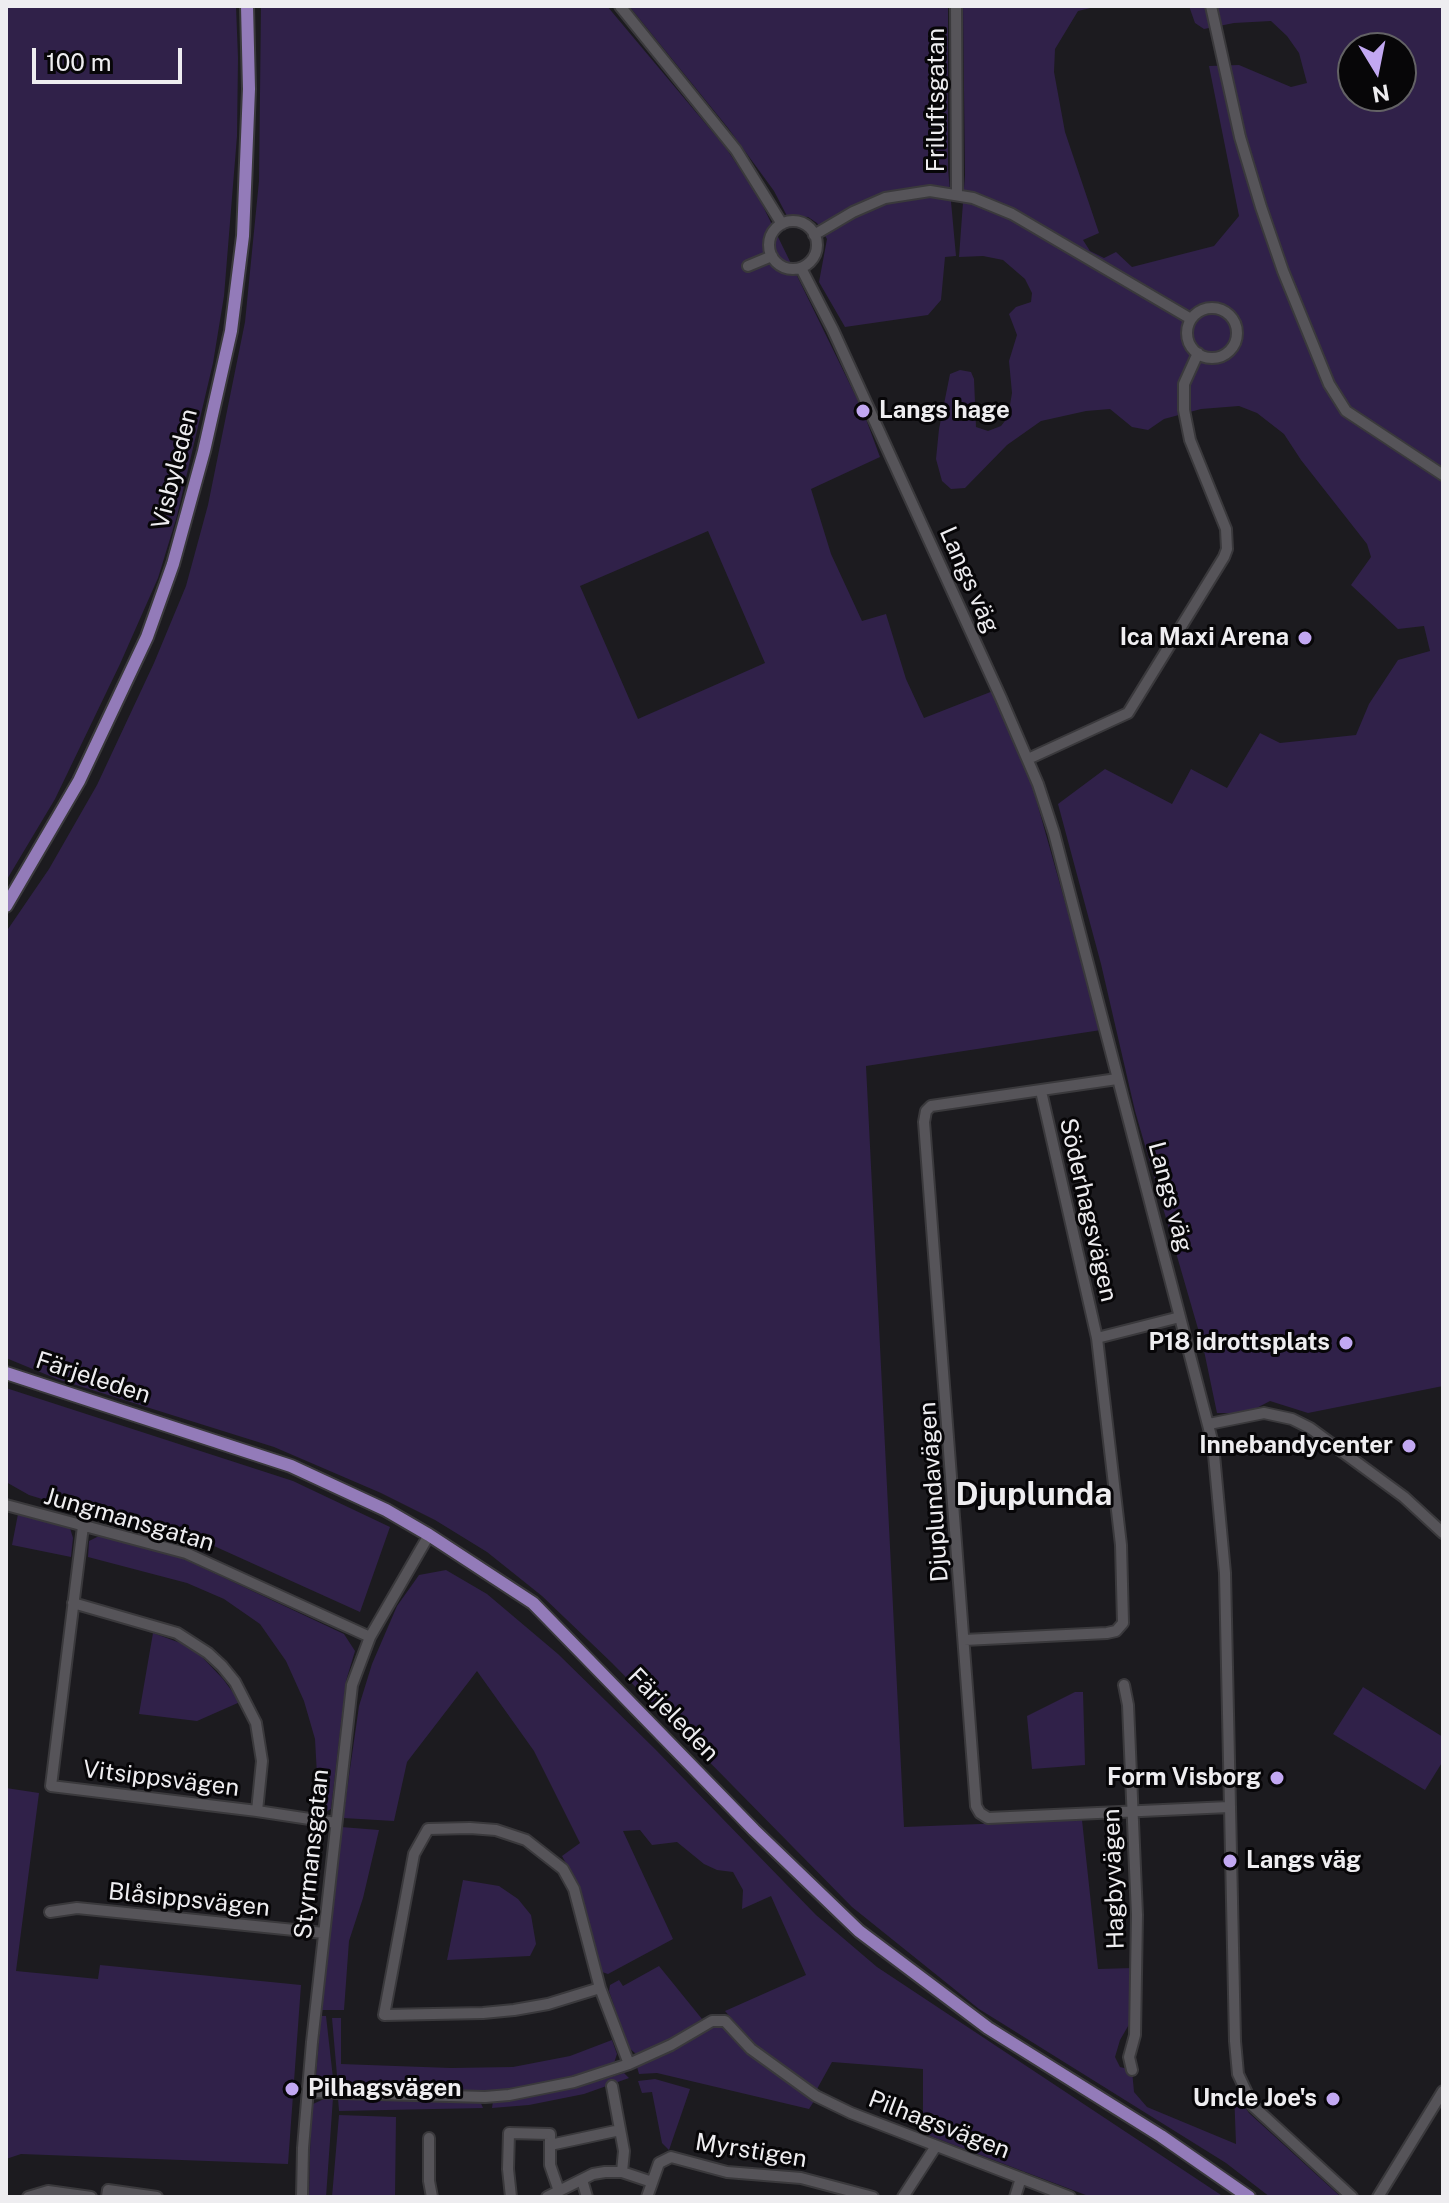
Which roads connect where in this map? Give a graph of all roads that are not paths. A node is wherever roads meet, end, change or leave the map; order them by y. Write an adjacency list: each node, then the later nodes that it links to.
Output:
1 (247, 6): 15 (main road, Visbyleden)
2 (620, 6): 6 (street)
3 (956, 6): 5 (street, Friluftsgatan)
4 (1211, 6): 13 (street)
5 (957, 195): 7 (street); 11 (street)
6 (782, 224): 7 (street); 8 (street)
7 (814, 235): 10 (street)
8 (772, 256): 9 (street); 10 (street)
9 (748, 266)
10 (801, 268): 14 (street, Langs väg)
11 (1191, 319): 12 (street); 12 (street)
12 (1198, 353): 14 (street)
13 (1443, 475)
14 (1028, 759): 16 (street, Langs väg)
15 (6, 906)
16 (1117, 1079): 17 (street, Djuplundavägen); 18 (street, Langs väg)
17 (1041, 1091): 19 (street, Söderhagsvägen); 28 (street, Djuplundavägen)
18 (1180, 1317): 19 (street, Söderhagsvägen); 21 (street, Langs väg)
19 (1097, 1338): 28 (street, Söderhagsvägen)
20 (6, 1373): 25 (main road, Färjeleden)
21 (1209, 1424): 24 (street); 30 (street, Langs väg)
22 (6, 1505): 23 (street, Jungmansgatan)
23 (83, 1526): 26 (street, Vitsippsvägen); 27 (street, Jungmansgatan)
24 (1443, 1533)
25 (429, 1535): 27 (street, Styrmansgatan); 65 (main road, Färjeleden)
26 (73, 1603): 31 (street); 31 (street, Vitsippsvägen)
27 (370, 1637): 33 (street, Styrmansgatan)
28 (964, 1640): 32 (street, Djuplundavägen)
29 (1124, 1685): 32 (street, Hagbyvägen)
30 (1229, 1807): 32 (street, Djuplundavägen); 66 (street, Langs väg)
31 (257, 1811): 33 (street, Vitsippsvägen)
32 (1133, 1811): 38 (street, Hagbyvägen)
33 (336, 1823): 35 (street, Styrmansgatan)
34 (50, 1912): 35 (street, Blåsippsvägen)
35 (324, 1933): 41 (street, Styrmansgatan)
36 (600, 1988): 36 (street); 37 (street)
37 (629, 2064): 41 (street, Pilhagsvägen); 45 (street, Pilhagsvägen)
38 (1132, 2070)
39 (612, 2086): 42 (street)
40 (1443, 2091): 67 (street)
41 (308, 2092): 55 (street, Styrmansgatan)
42 (620, 2130): 44 (street); 46 (street)
43 (429, 2138): 56 (street)
44 (550, 2145): 50 (street); 57 (street)
45 (936, 2146): 47 (street, Pilhagsvägen); 62 (street)
46 (622, 2172): 48 (street); 49 (street)
47 (1021, 2178): 63 (street); 64 (street, Pilhagsvägen)
48 (582, 2180): 50 (street); 59 (street)
49 (652, 2182): 60 (street, Myrstigen); 61 (street, Myrstigen)
50 (559, 2191): 58 (street)
51 (28, 2197): 52 (street)
52 (91, 2197)
53 (107, 2197): 54 (street)
54 (157, 2197)
55 (302, 2197)
56 (432, 2197)
57 (511, 2197)
58 (547, 2197)
59 (587, 2197)
60 (647, 2197)
61 (873, 2197)
62 (903, 2197)
63 (1015, 2197)
64 (1070, 2197)
65 (1249, 2197)
66 (1352, 2197)
67 (1378, 2197)

